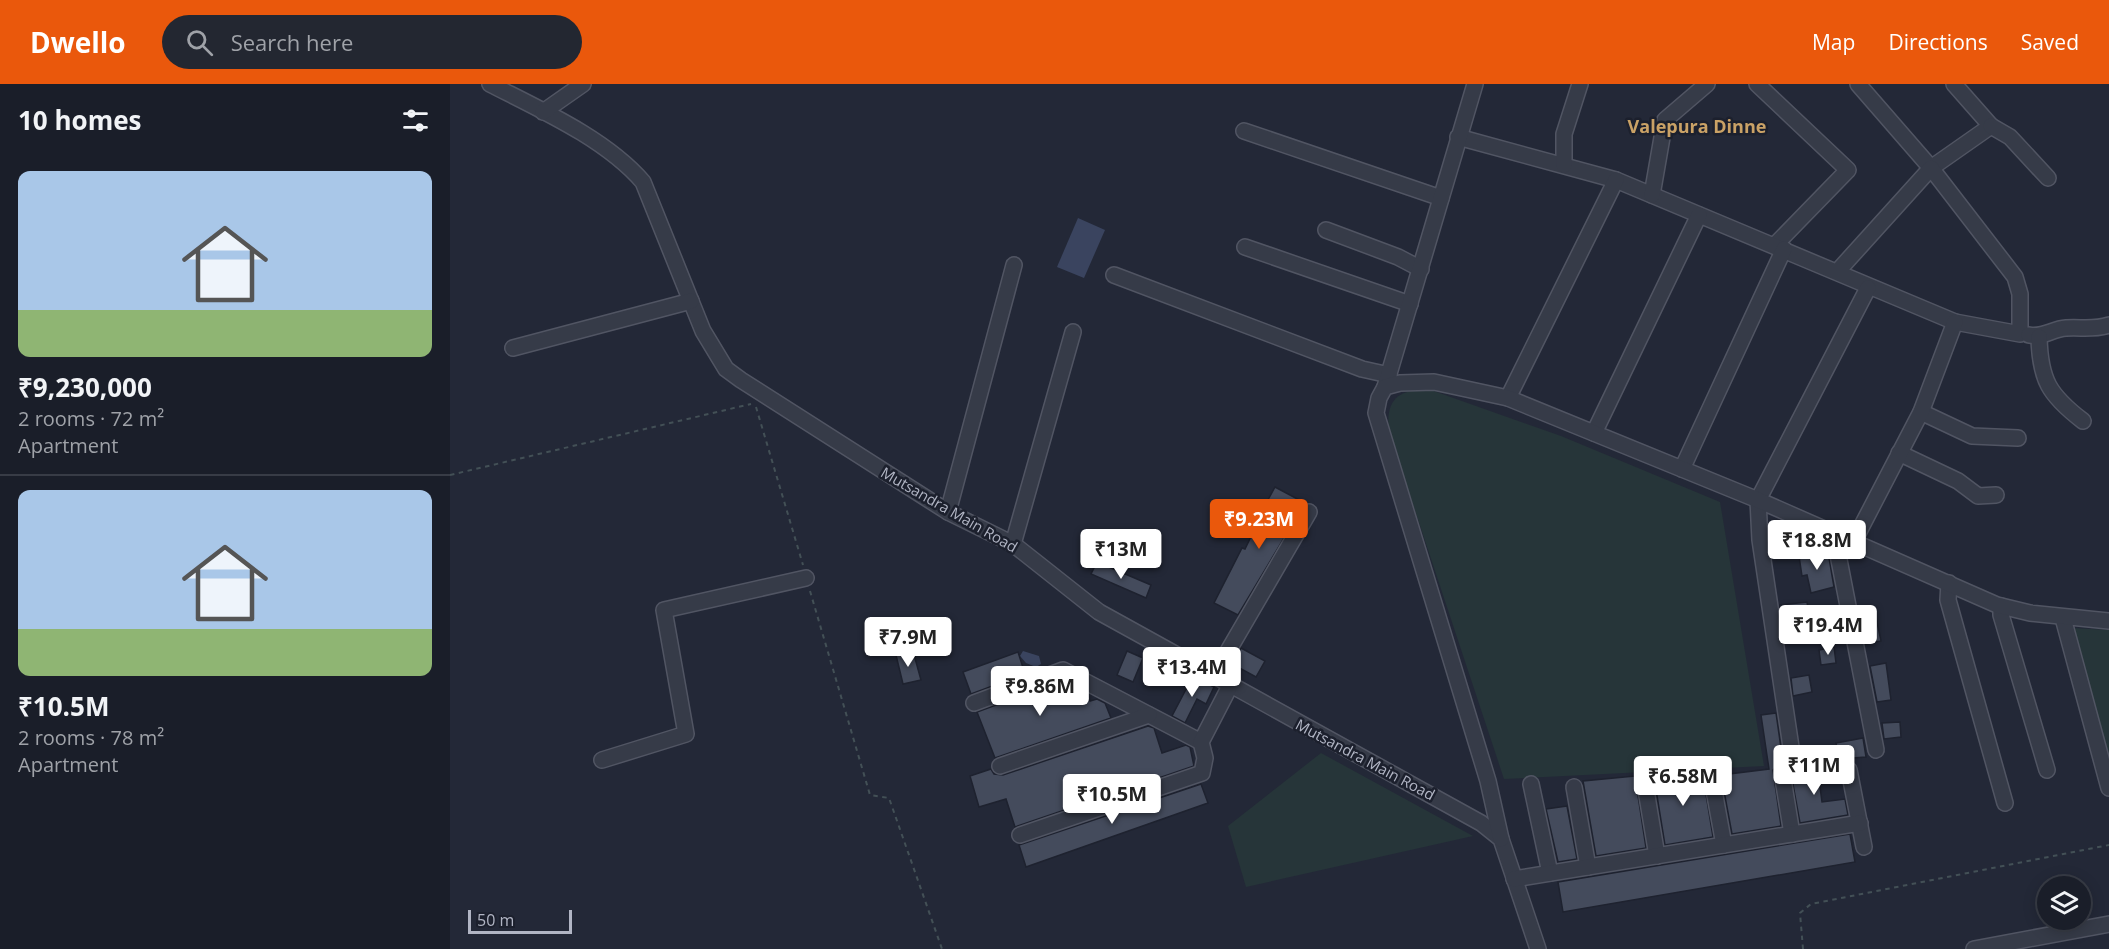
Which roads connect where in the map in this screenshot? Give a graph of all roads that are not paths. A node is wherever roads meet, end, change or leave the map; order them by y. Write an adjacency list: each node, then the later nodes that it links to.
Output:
1 (490, 84): 9 (street, Mutsandra Main Road)
2 (583, 84): 9 (street)
3 (1475, 84): 12 (street)
4 (1580, 84): 13 (street)
5 (1707, 84): 17 (street)
6 (1757, 84): 21 (street)
7 (1858, 84): 14 (street)
8 (1954, 84): 10 (street)
9 (543, 112): 28 (street, Mutsandra Main Road)
10 (1991, 126): 14 (street); 15 (street)
11 (1244, 131): 18 (street)
12 (1458, 137): 13 (street); 18 (street)
13 (1564, 165): 16 (street)
14 (1931, 168): 25 (street); 33 (street)
15 (2048, 178)
16 (1616, 180): 17 (street); 37 (street)
17 (1652, 195): 19 (street)
18 (1441, 198): 24 (street)
19 (1699, 215): 21 (street); 40 (street)
20 (1326, 230): 24 (street)
21 (1779, 247): 25 (street); 43 (street)
22 (1245, 248): 29 (street)
23 (1014, 265): 46 (street)
24 (1421, 269): 29 (street)
25 (1837, 272): 27 (street)
26 (1114, 275): 36 (street)
27 (1868, 288): 30 (street); 45 (street)
28 (691, 301): 35 (street); 46 (street, Mutsandra Main Road)
29 (1410, 304): 36 (street)
30 (1955, 322): 33 (street); 38 (street)
31 (2109, 325): 34 (street)
32 (1073, 332): 50 (street)
33 (2020, 334): 34 (street)
34 (2039, 337): 39 (street)
35 (513, 348)
36 (1387, 381): 37 (street); 77 (street)
37 (1508, 398): 40 (street)
38 (1921, 412): 41 (street); 42 (street)
39 (2084, 421)
40 (1594, 433): 43 (street)
41 (2018, 438)
42 (1899, 453): 44 (street); 49 (street)
43 (1682, 470): 45 (street)
44 (1996, 495)
45 (1758, 500): 48 (street); 61 (street)
46 (948, 512): 50 (street, Mutsandra Main Road)
47 (1308, 512): 56 (street)
48 (1834, 534): 49 (street); 62 (street)
49 (1854, 541): 52 (street)
50 (1013, 544): 56 (street, Mutsandra Main Road)
51 (806, 578): 63 (street)
52 (1949, 583): 53 (street); 73 (street)
53 (2001, 606): 54 (street); 66 (street)
54 (2063, 618): 55 (street); 72 (street)
55 (2109, 621)
56 (1213, 677): 57 (street, Mutsandra Main Road)
57 (1230, 686): 60 (street); 77 (street, Mutsandra Main Road)
58 (974, 703): 59 (street)
59 (1149, 715): 60 (street); 64 (street)
60 (1201, 742): 76 (street)
61 (1791, 747)
62 (1876, 750)
63 (602, 760)
64 (1000, 766)
65 (1849, 770): 74 (street)
66 (2047, 770)
67 (1782, 773): 75 (street)
68 (1711, 774): 78 (street)
69 (1644, 778): 80 (street)
70 (1531, 784): 82 (street)
71 (1574, 787): 81 (street)
72 (2109, 788)
73 (2005, 804)
74 (1860, 823): 75 (street); 79 (street)
75 (1792, 834): 78 (street)
76 (1020, 835)
77 (1501, 839): 83 (street)
78 (1724, 845): 80 (street)
79 (1864, 847)
80 (1657, 856): 81 (street)
81 (1588, 867): 82 (street)
82 (1550, 873): 83 (street)
83 (1514, 879): 85 (street)
84 (2109, 924): 86 (street)
85 (1538, 949)
86 (1974, 949)

